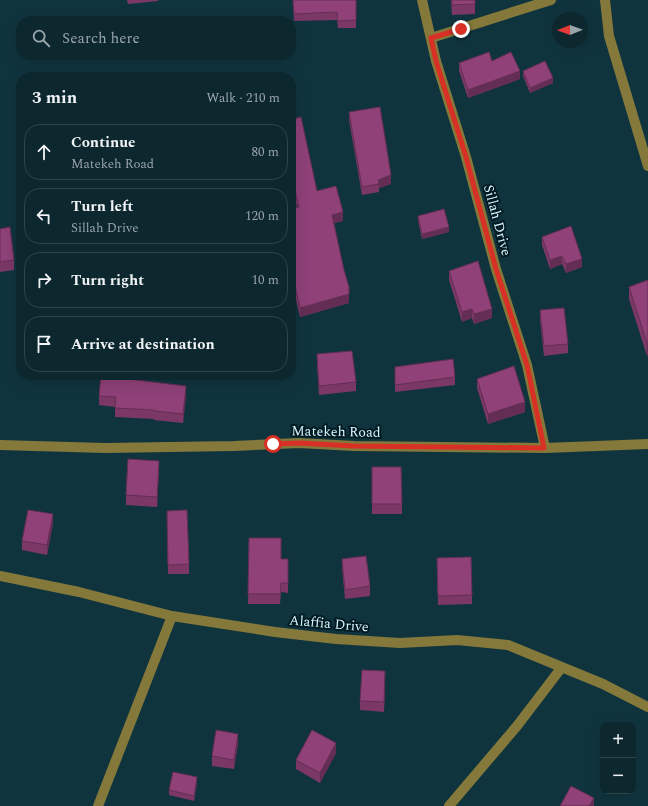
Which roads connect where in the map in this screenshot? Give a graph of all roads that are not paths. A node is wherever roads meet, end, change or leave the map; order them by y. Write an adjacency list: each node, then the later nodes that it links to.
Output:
1 (422, 0): 4 (street, Sillah Drive)
2 (551, 0): 4 (street)
3 (605, 0): 5 (street)
4 (431, 38): 8 (street, Sillah Drive)
5 (648, 166)
6 (648, 444): 8 (street, Matekeh Road)
7 (0, 445): 8 (street, Matekeh Road)
8 (544, 448)
9 (0, 576): 10 (street, Alaffia Drive)
10 (172, 616): 11 (street, Alaffia Drive); 13 (street)
11 (562, 667): 12 (street, Alaffia Drive); 14 (street)
12 (648, 706)
13 (98, 806)
14 (449, 806)

